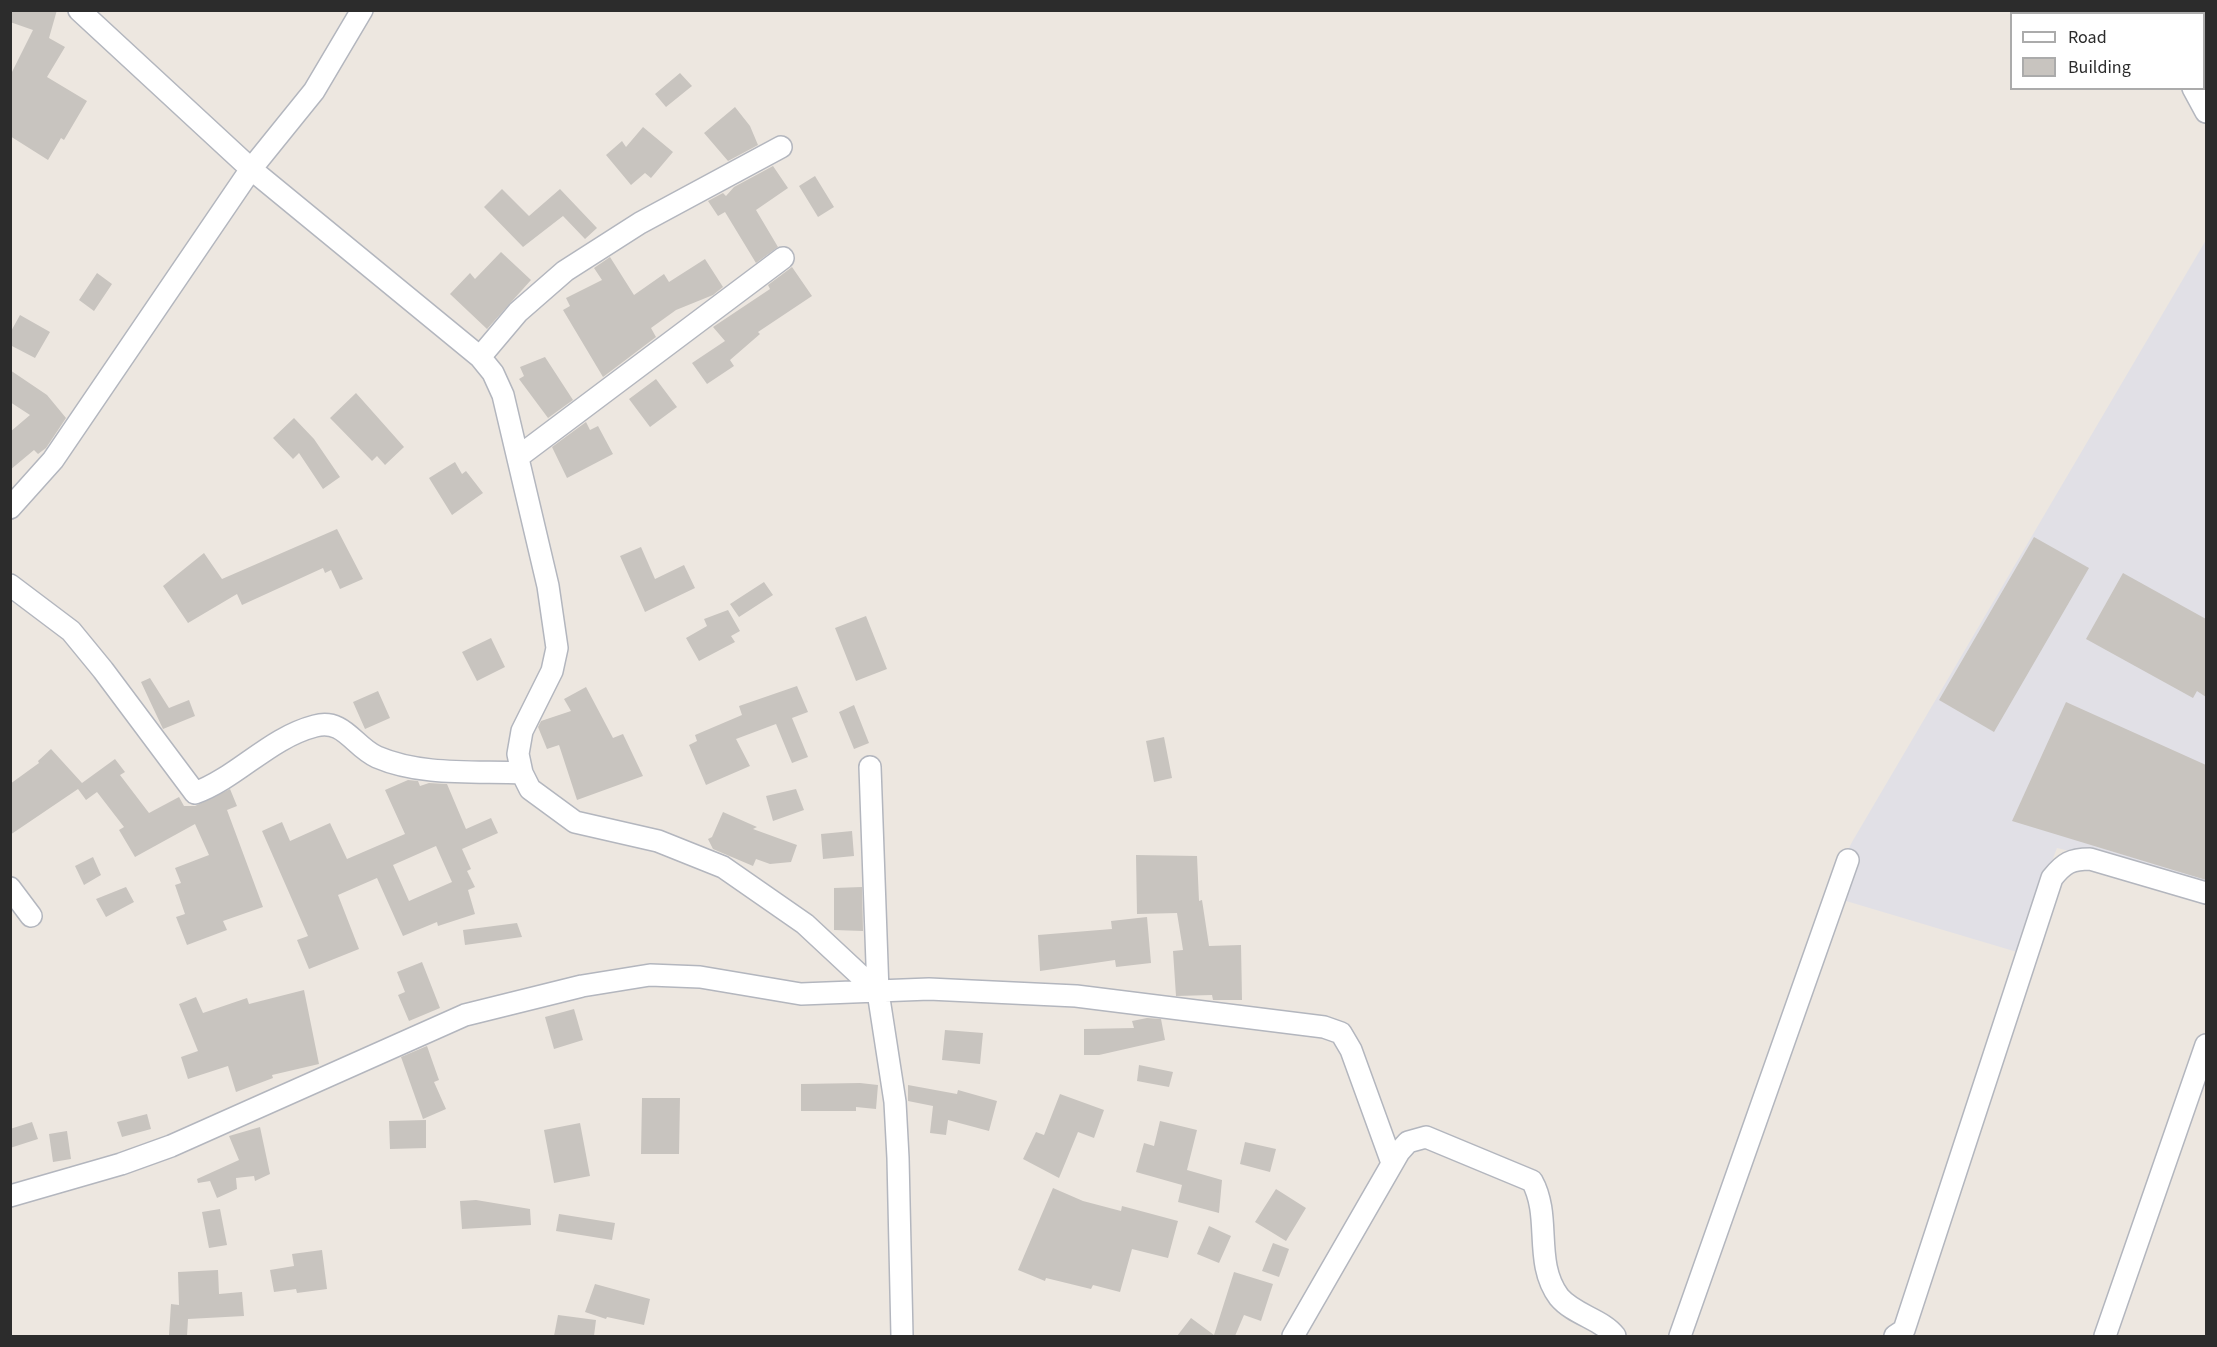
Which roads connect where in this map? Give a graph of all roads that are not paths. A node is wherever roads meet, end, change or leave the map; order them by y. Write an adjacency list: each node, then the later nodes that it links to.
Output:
1 (79, 10): 6 (street)
2 (362, 10): 6 (street)
3 (2194, 90): 4 (street)
4 (2206, 112)
5 (781, 147): 8 (street)
6 (251, 169): 8 (street); 10 (street)
7 (783, 258): 9 (street)
8 (480, 357): 9 (street)
9 (518, 457): 13 (street)
10 (10, 508)
11 (10, 585): 13 (street)
12 (870, 767): 18 (street)
13 (522, 773): 18 (street)
14 (1848, 860): 25 (street)
15 (10, 888): 17 (street)
16 (2206, 893): 26 (street)
17 (31, 916)
18 (878, 992): 20 (street); 21 (street); 22 (street)
19 (2206, 1045): 27 (street)
20 (1392, 1163): 23 (street); 24 (street)
21 (10, 1196)
22 (902, 1336)
23 (1293, 1336)
24 (1615, 1336)
25 (1680, 1336)
26 (1895, 1336)
27 (2105, 1336)

